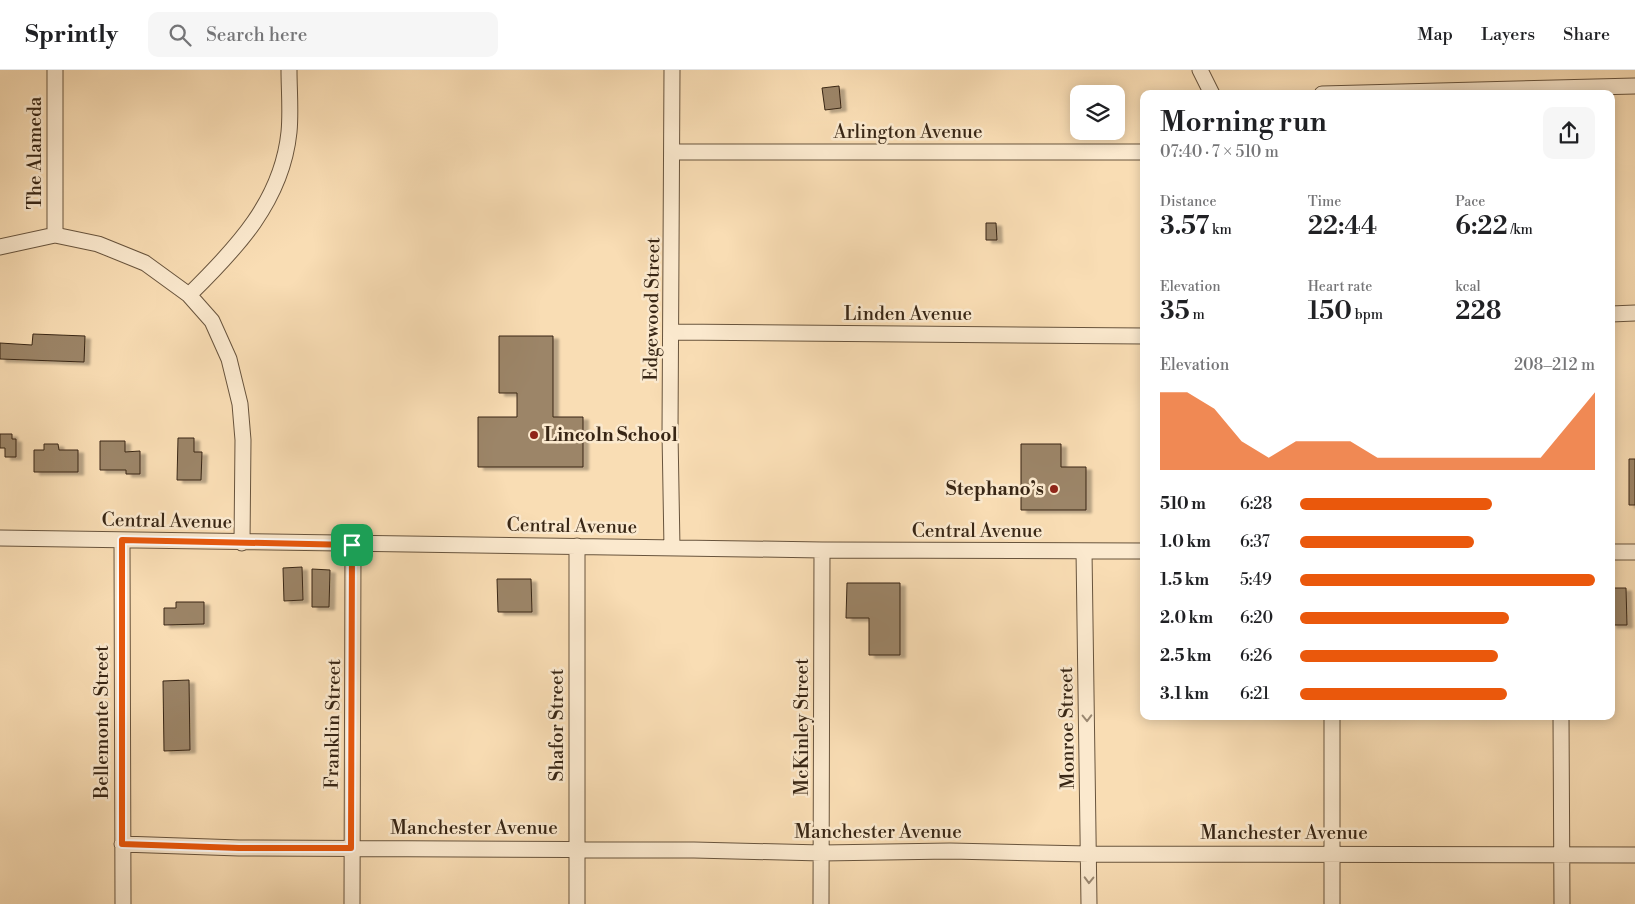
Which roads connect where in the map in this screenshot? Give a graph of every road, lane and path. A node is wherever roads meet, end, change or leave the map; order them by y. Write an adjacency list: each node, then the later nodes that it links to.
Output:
1 (55, 70): 10 (street, The Alameda)
2 (289, 70): 12 (street)
3 (672, 70): 8 (street, Edgewood Street)
4 (1200, 70): 6 (street)
5 (1635, 86): 7 (street)
6 (1210, 90)
7 (1478, 90)
8 (673, 152): 9 (street, Arlington Avenue); 15 (street, Edgewood Street)
9 (1140, 152)
10 (55, 235): 11 (street); 12 (street)
11 (0, 247)
12 (189, 296): 19 (street)
13 (1635, 313): 14 (street)
14 (1615, 314)
15 (672, 332): 16 (street, Linden Avenue); 22 (street, Edgewood Street)
16 (1140, 336)
17 (0, 538): 18 (street, Central Avenue)
18 (122, 540): 19 (street, Central Avenue); 30 (street, Bellemonte Street)
19 (242, 543): 20 (street, Central Avenue)
20 (352, 545): 21 (street, Central Avenue); 31 (street, Franklin Street)
21 (577, 546): 22 (street, Central Avenue); 32 (street, Shafor Street)
22 (672, 548): 23 (street, Central Avenue)
23 (822, 550): 24 (street, Central Avenue); 33 (street, McKinley Street)
24 (1084, 551): 25 (street, Central Avenue); 34 (street, Monroe Street, one-way to 34)
25 (1140, 551)
26 (1615, 552): 27 (street)
27 (1635, 552)
28 (1332, 720): 35 (street)
29 (1561, 720): 36 (street)
30 (122, 844): 31 (street, Manchester Avenue); 38 (street, Bellemonte Street)
31 (351, 848): 32 (street, Manchester Avenue); 39 (street, Franklin Street)
32 (577, 849): 33 (street, Manchester Avenue); 40 (street, Shafor Street)
33 (822, 853): 34 (street, Manchester Avenue); 41 (street, McKinley Street)
34 (1089, 854): 35 (street, Manchester Avenue); 42 (street, Monroe Street, one-way to 42)
35 (1332, 854): 36 (street, Manchester Avenue); 43 (street)
36 (1562, 854): 37 (street, Manchester Avenue); 44 (street)
37 (1635, 855)
38 (123, 904)
39 (352, 904)
40 (577, 904)
41 (821, 904)
42 (1089, 904)
43 (1332, 904)
44 (1562, 904)

